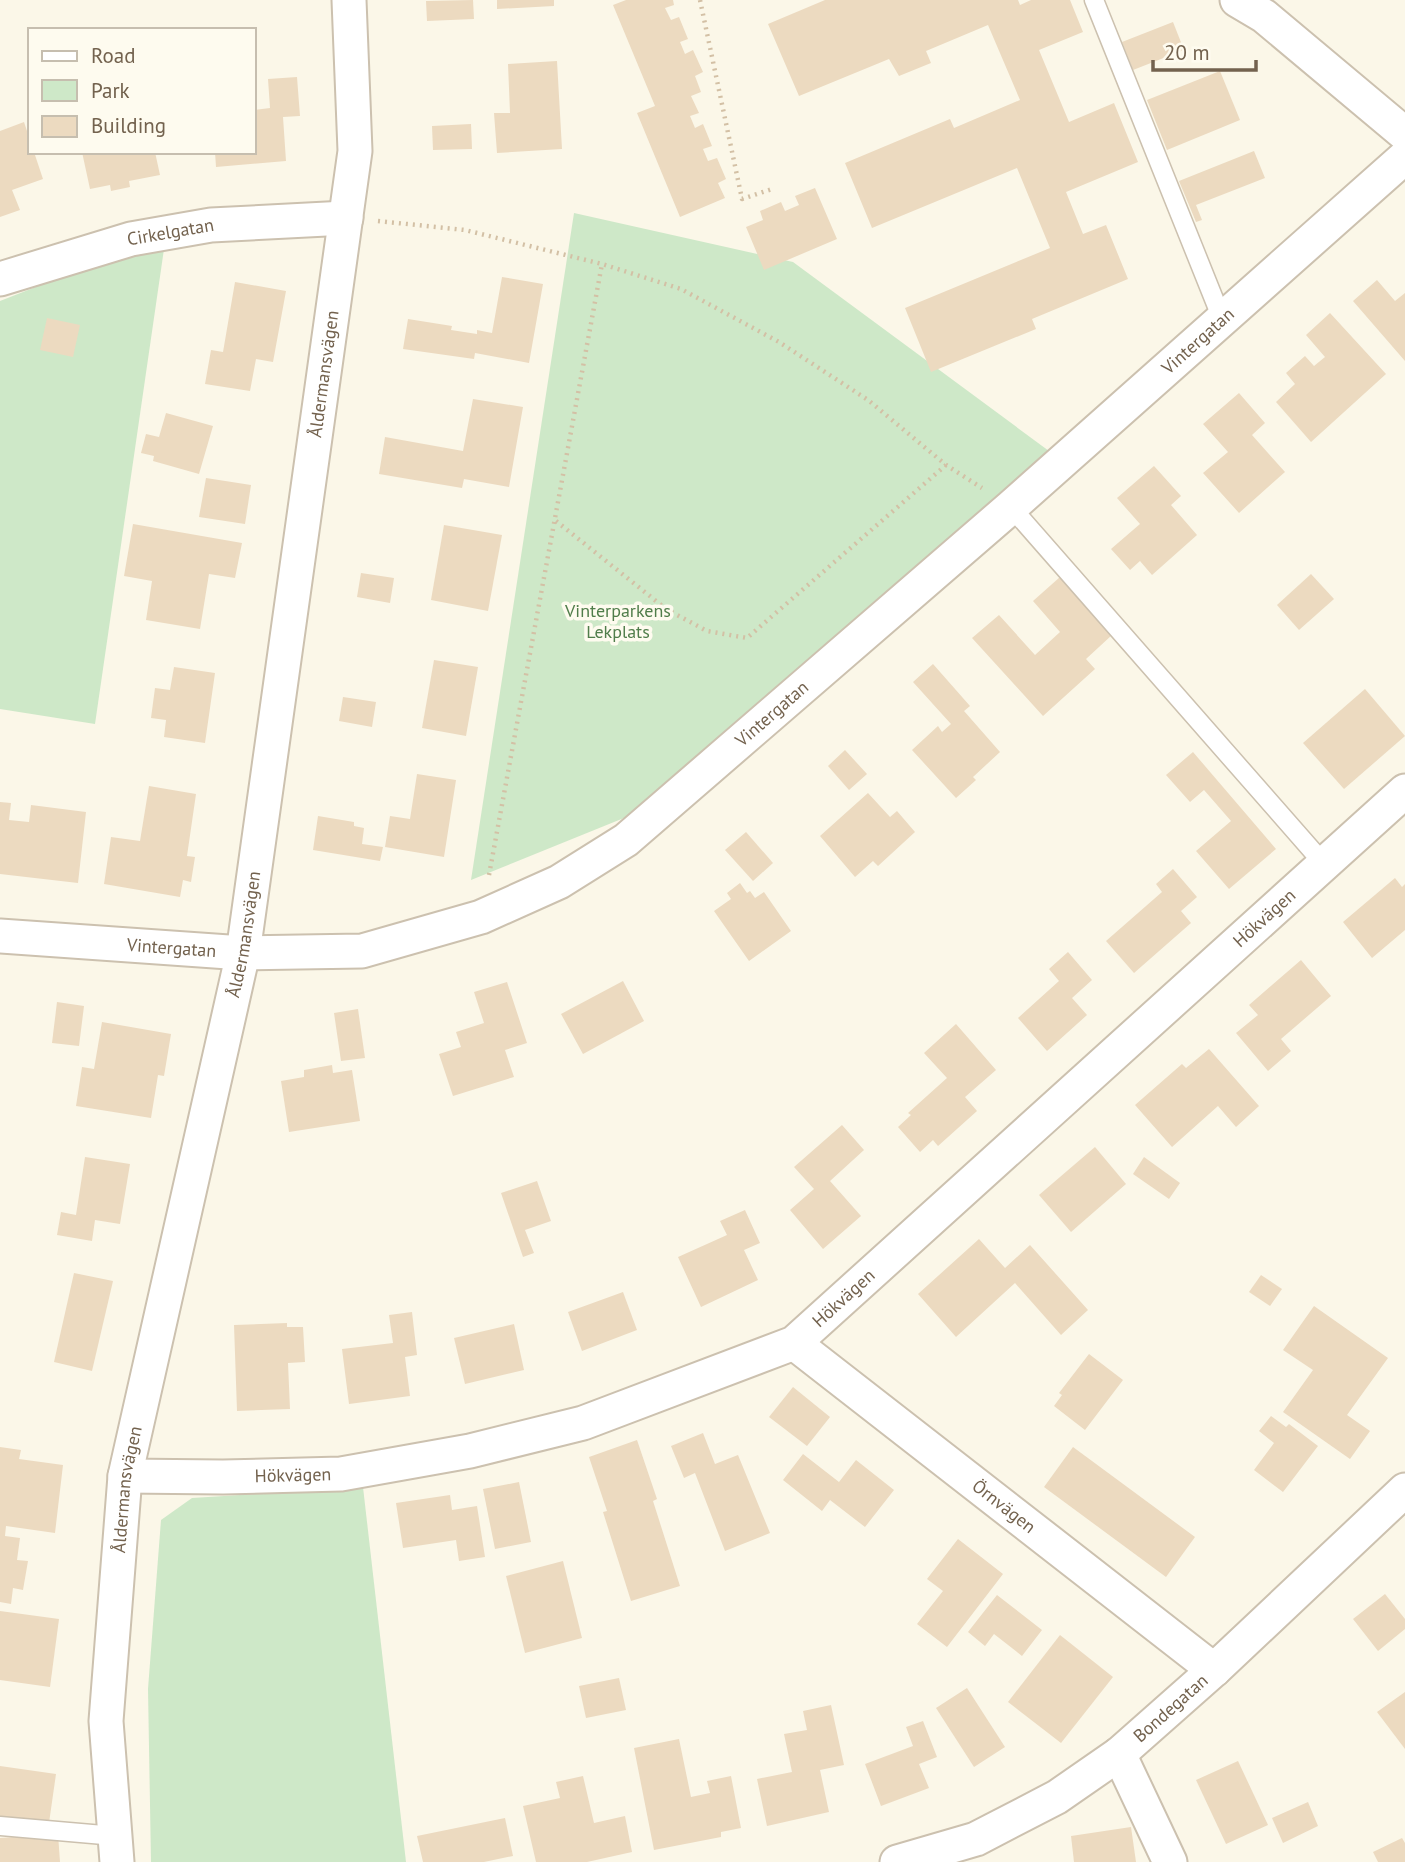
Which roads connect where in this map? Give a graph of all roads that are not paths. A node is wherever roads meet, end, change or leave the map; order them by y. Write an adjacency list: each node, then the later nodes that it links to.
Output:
1 (349, 0): 6 (street, Åldermansvägen)
2 (1094, 0): 8 (lane)
3 (1237, 0): 4 (street)
4 (1405, 134)
5 (1405, 157): 8 (street, Vintergatan)
6 (345, 218): 7 (street, Cirkelgatan); 13 (street, Åldermansvägen)
7 (0, 279)
8 (1222, 319): 9 (street, Vintergatan)
9 (1011, 507): 11 (lane); 13 (street, Vintergatan)
10 (1405, 791): 11 (street, Hökvägen)
11 (1324, 864): 14 (street, Hökvägen)
12 (0, 936): 13 (street, Vintergatan)
13 (243, 953): 15 (street, Åldermansvägen)
14 (794, 1343): 15 (street, Hökvägen); 17 (street, Örnvägen)
15 (125, 1476): 20 (street, Åldermansvägen)
16 (1405, 1490): 17 (street, Bondegatan)
17 (1214, 1670): 18 (street, Bondegatan)
18 (1119, 1754): 21 (street, Bondegatan); 22 (street)
19 (0, 1826): 20 (lane)
20 (116, 1849)
21 (897, 1862)
22 (1170, 1862)

